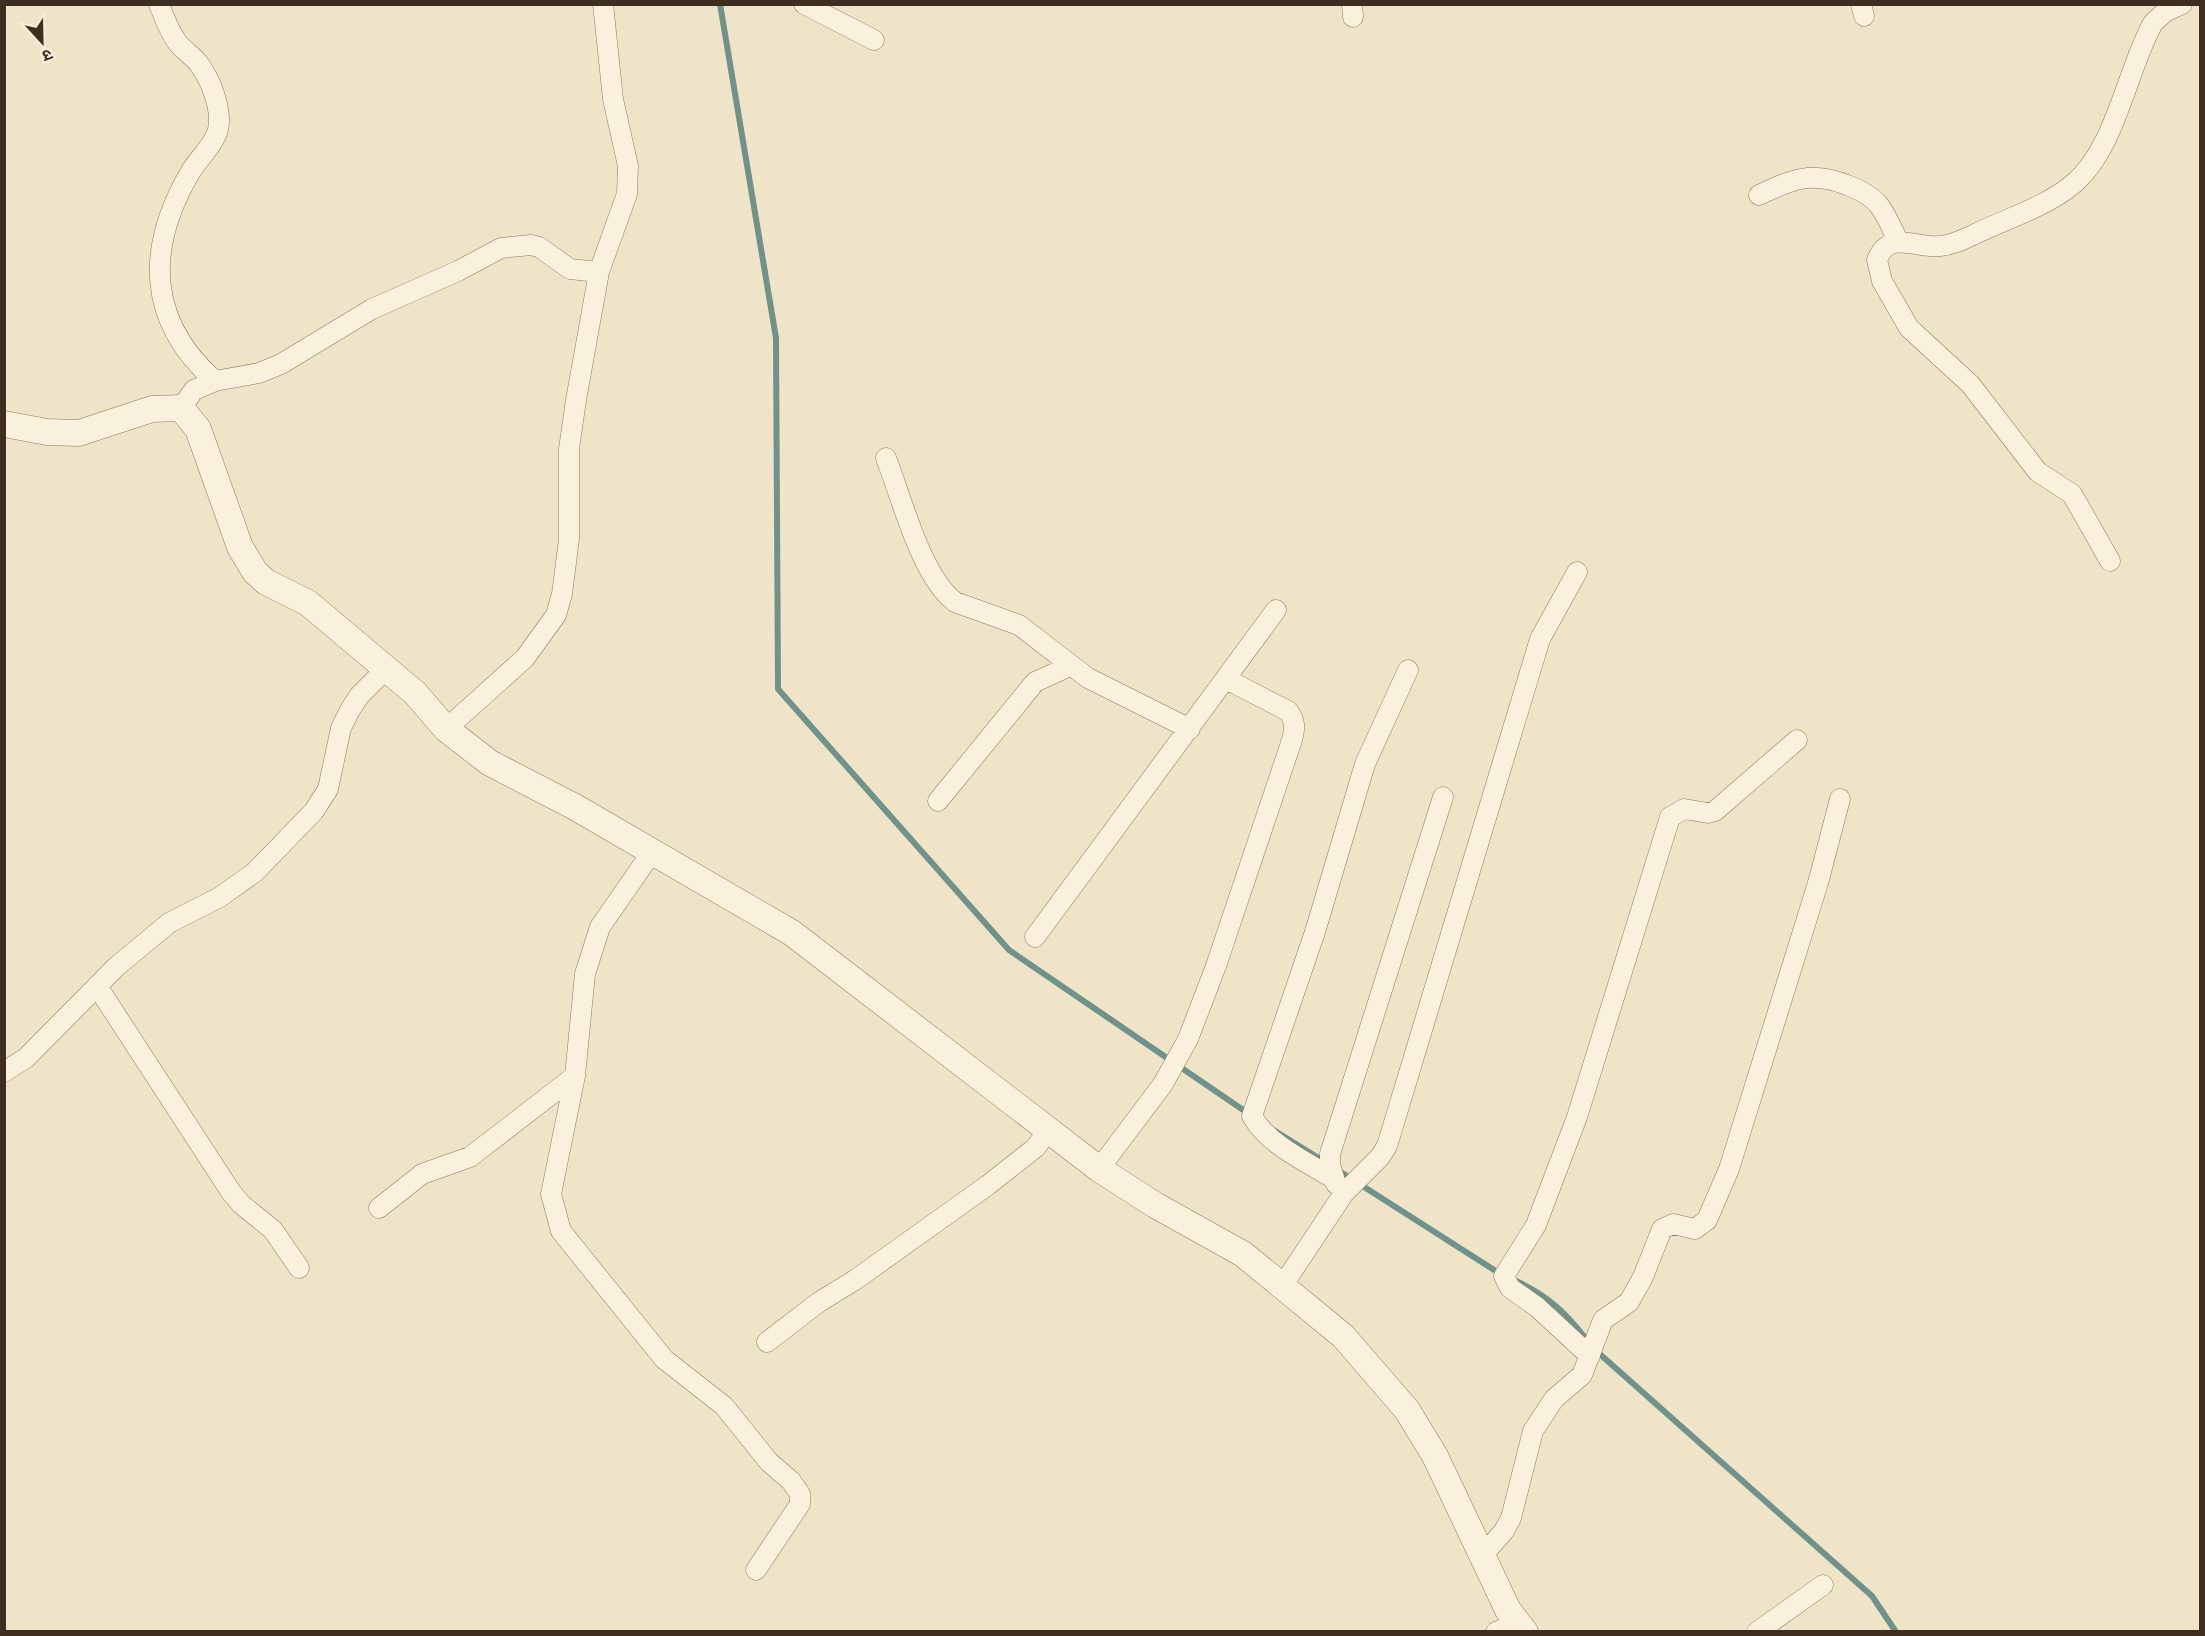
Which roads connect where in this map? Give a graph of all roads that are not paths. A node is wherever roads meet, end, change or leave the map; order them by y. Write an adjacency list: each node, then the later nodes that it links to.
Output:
1 (159, 4): 9 (street)
2 (603, 4): 8 (street)
3 (804, 4): 5 (street)
4 (2182, 4): 7 (street)
5 (874, 40)
6 (1759, 195): 7 (street)
7 (1898, 241): 13 (street)
8 (599, 272): 9 (street); 20 (street)
9 (215, 381): 10 (street)
10 (181, 408): 11 (street); 17 (street)
11 (4, 424)
12 (886, 458): 16 (street)
13 (2110, 561)
14 (1577, 572): 34 (street)
15 (1276, 610): 19 (street)
16 (1070, 666): 21 (street); 25 (street)
17 (385, 670): 20 (street); 28 (street)
18 (1408, 670): 33 (street)
19 (1226, 679): 21 (street); 32 (street)
20 (446, 729): 26 (street)
21 (1190, 729): 27 (street)
22 (1797, 740): 39 (street)
23 (1443, 796): 33 (street)
24 (1840, 799): 39 (street)
25 (938, 801)
26 (652, 852): 30 (street); 31 (street)
27 (1035, 937)
28 (97, 986): 29 (street); 36 (street)
29 (4, 1072)
30 (575, 1076): 35 (street); 41 (street)
31 (1049, 1130): 32 (street); 38 (street)
32 (1099, 1169): 37 (street)
33 (1334, 1179): 34 (street)
34 (1340, 1198): 37 (street)
35 (379, 1208)
36 (299, 1268)
37 (1283, 1285): 40 (street)
38 (767, 1342)
39 (1590, 1356): 40 (street)
40 (1482, 1556): 43 (street)
41 (756, 1569)
42 (1823, 1585): 44 (street)
43 (1513, 1629)
44 (1757, 1632)

